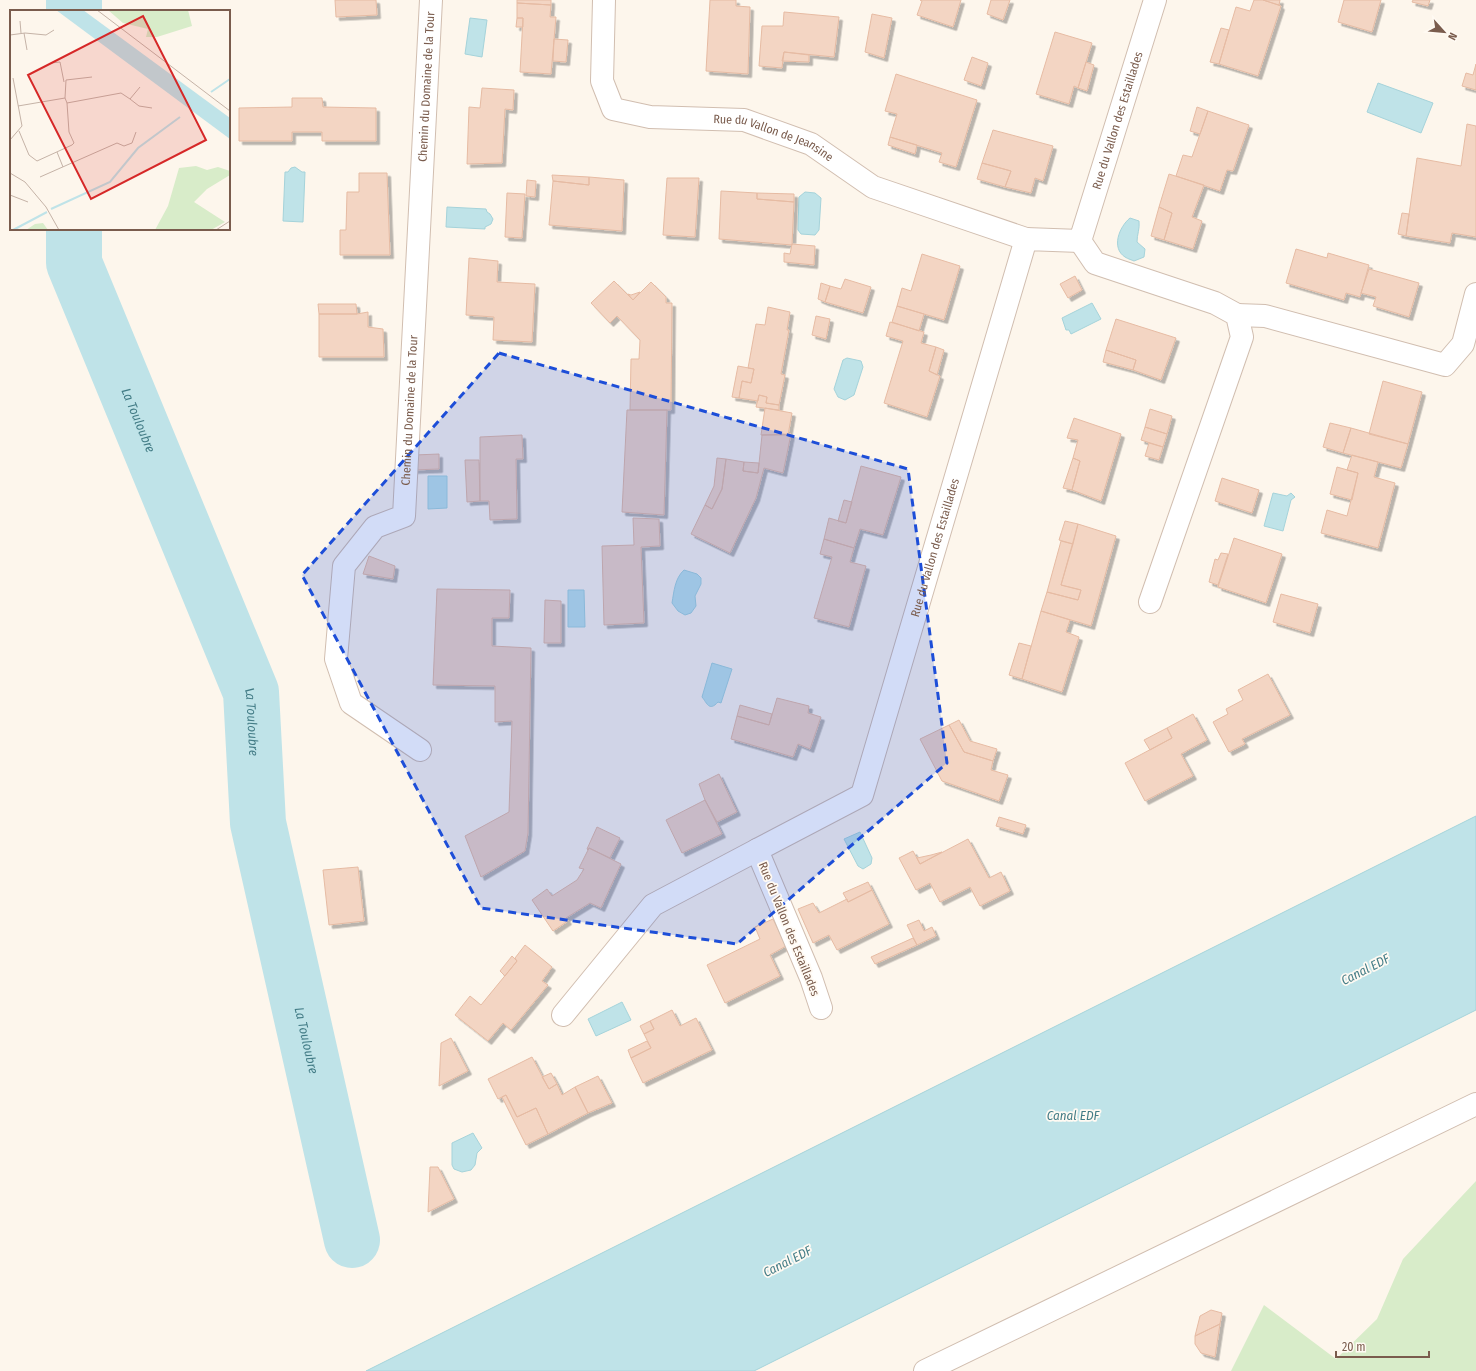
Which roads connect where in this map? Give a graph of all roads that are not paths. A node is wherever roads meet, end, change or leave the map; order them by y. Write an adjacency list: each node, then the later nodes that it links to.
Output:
1 (431, 0): 9 (street, Chemin du Domaine de la Tour)
2 (604, 0): 4 (street, Rue du Vallon de Jeansine)
3 (1155, 0): 5 (street, Rue du Vallon des Estaillades)
4 (1026, 239): 5 (street); 10 (street, Rue du Vallon des Estaillades)
5 (1080, 241): 7 (street)
6 (1476, 294): 7 (street)
7 (1237, 315): 8 (street)
8 (1150, 602)
9 (420, 750)
10 (757, 850): 11 (street, Rue du Vallon des Estaillades); 12 (street, Rue du Vallon des Estaillades)
11 (821, 1008)
12 (563, 1015)
13 (1476, 1104): 14 (street)
14 (925, 1371)

